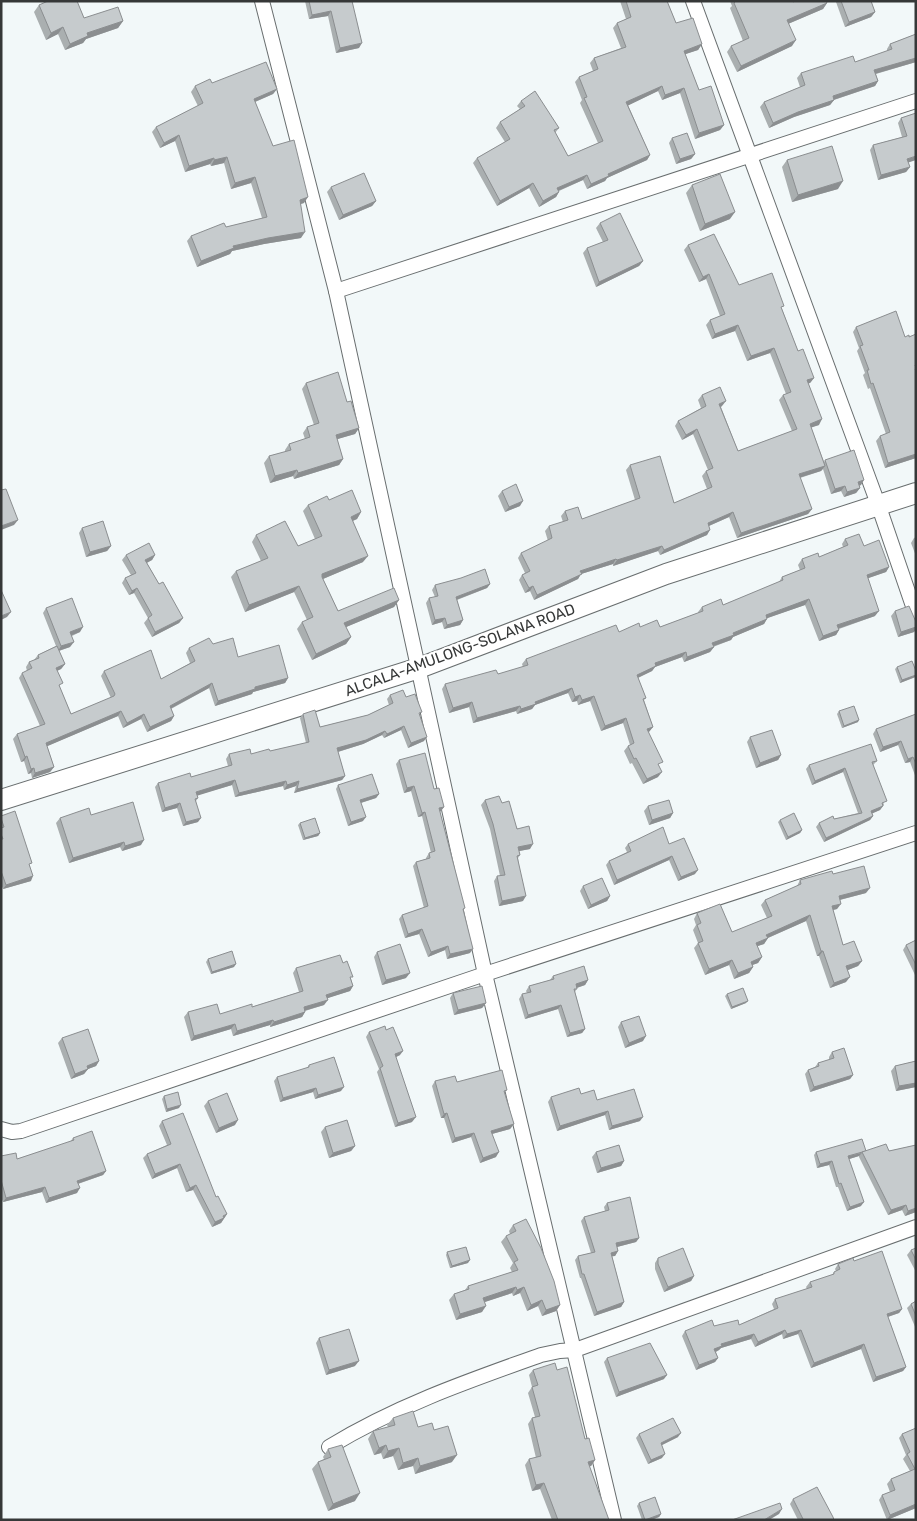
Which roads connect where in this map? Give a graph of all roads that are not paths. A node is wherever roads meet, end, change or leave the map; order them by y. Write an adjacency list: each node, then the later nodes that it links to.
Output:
1 (262, 1): 5 (street)
2 (693, 1): 4 (street)
3 (916, 101): 4 (street)
4 (750, 155): 5 (street); 7 (street)
5 (336, 292): 9 (street)
6 (916, 493): 7 (main road, ALCALA-AMULONG-SOLANA ROAD)
7 (878, 504): 8 (street); 9 (main road, ALCALA-AMULONG-SOLANA ROAD)
8 (916, 615)
9 (419, 668): 10 (main road, ALCALA-AMULONG-SOLANA ROAD); 12 (street)
10 (1, 800)
11 (916, 833): 12 (street)
12 (485, 974): 13 (street); 15 (street)
13 (1, 1129)
14 (916, 1227): 15 (street)
15 (575, 1350): 16 (street); 17 (street)
16 (329, 1447)
17 (614, 1520)

